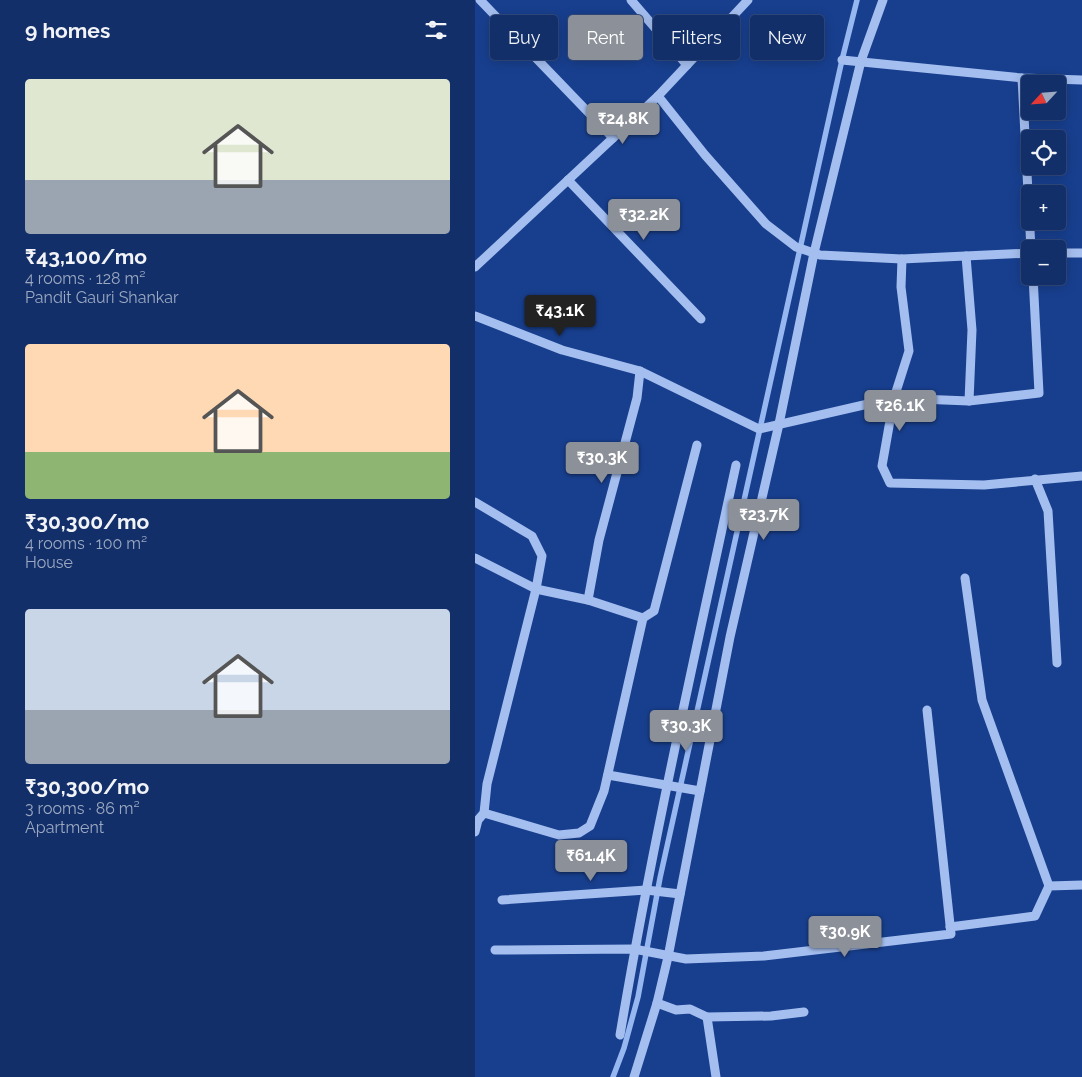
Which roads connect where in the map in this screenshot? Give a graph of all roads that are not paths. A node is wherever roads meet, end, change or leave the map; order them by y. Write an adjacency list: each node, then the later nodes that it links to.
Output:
1 (481, 0): 13 (street)
2 (631, 0): 7 (street)
3 (748, 0): 7 (street)
4 (883, 0): 6 (street)
5 (841, 60): 6 (street)
6 (861, 62): 8 (street); 16 (street)
7 (687, 65): 11 (street)
8 (1021, 78)
9 (1066, 79): 10 (street)
10 (1082, 80)
11 (658, 96): 13 (street); 16 (street)
12 (1024, 120): 15 (street)
13 (613, 138): 14 (street)
14 (568, 180): 22 (street); 25 (street)
15 (1031, 240)
16 (814, 253): 21 (street); 29 (street)
17 (1021, 253): 20 (street)
18 (1066, 253): 19 (street)
19 (1082, 253)
20 (966, 256): 21 (street); 28 (street)
21 (901, 259): 27 (street)
22 (475, 267)
23 (1033, 285): 28 (street)
24 (475, 316): 26 (street)
25 (701, 319)
26 (640, 371): 29 (street); 38 (street)
27 (893, 398): 28 (street); 29 (street); 33 (street)
28 (969, 401)
29 (779, 424): 44 (street)
30 (697, 445): 39 (street)
31 (736, 465): 43 (street)
32 (1082, 476): 33 (street)
33 (1035, 479): 40 (street)
34 (475, 502): 37 (street)
35 (475, 558): 37 (street)
36 (965, 578): 48 (street)
37 (535, 589): 38 (street); 45 (street)
38 (588, 600): 39 (street)
39 (643, 618): 42 (street)
40 (1057, 663)
41 (927, 710): 52 (street)
42 (608, 776): 43 (street); 45 (street)
43 (667, 787): 44 (street); 49 (street)
44 (700, 792): 50 (street)
45 (484, 813): 46 (street)
46 (475, 832)
47 (1082, 885): 48 (street)
48 (1049, 886): 52 (street)
49 (646, 890): 50 (street); 51 (street); 53 (street)
50 (680, 894): 55 (street)
51 (502, 900)
52 (950, 927): 55 (street)
53 (634, 949): 54 (street); 55 (street); 59 (street)
54 (495, 950)
55 (668, 957): 56 (street)
56 (657, 1003): 58 (street); 60 (street)
57 (804, 1012): 58 (street)
58 (707, 1017): 61 (street)
59 (619, 1035)
60 (634, 1077)
61 (716, 1077)

